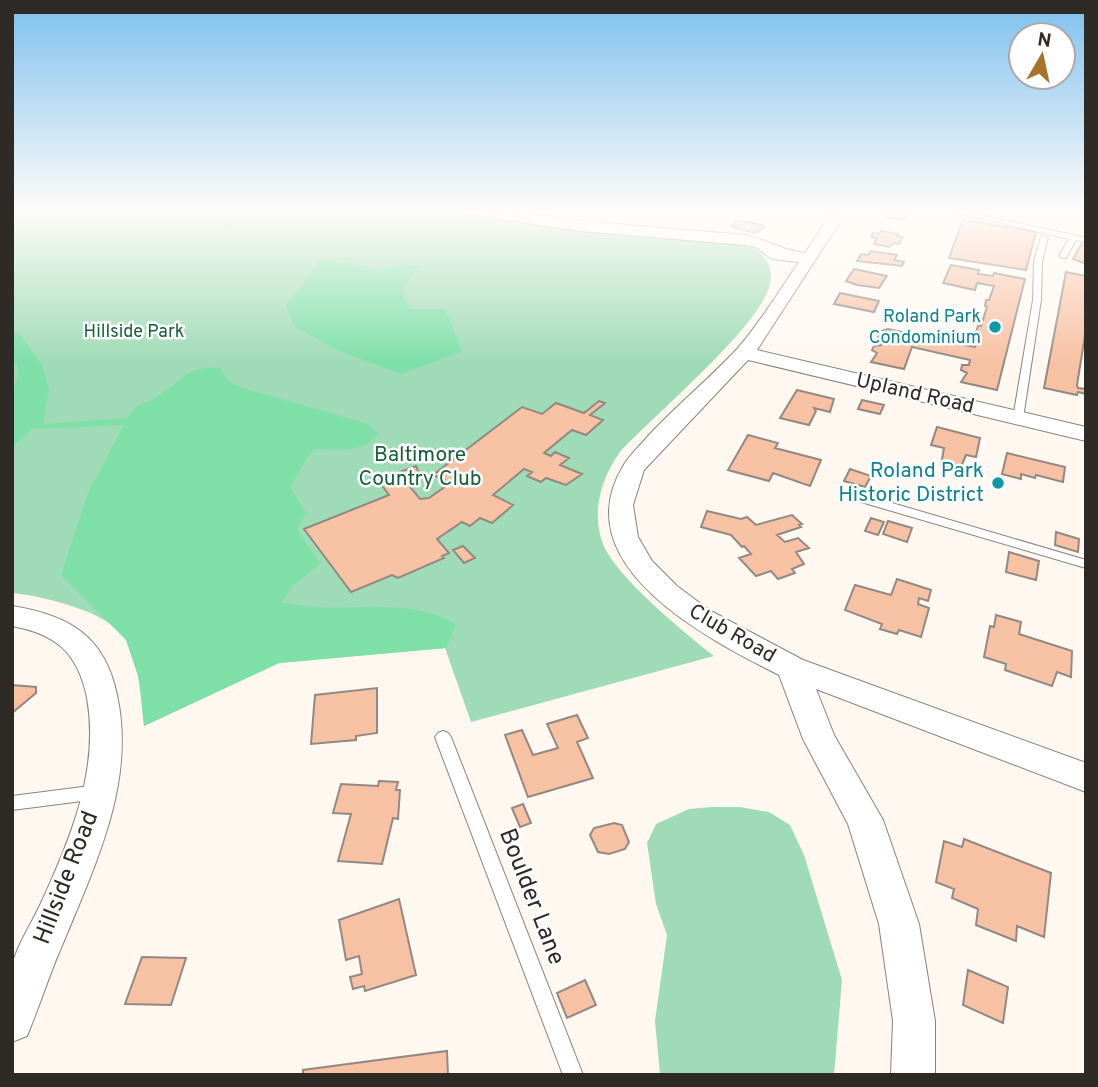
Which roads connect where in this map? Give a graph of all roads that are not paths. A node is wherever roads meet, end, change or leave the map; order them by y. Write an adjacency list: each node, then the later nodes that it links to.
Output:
1 (783, 262): 4 (street)
2 (807, 262): 4 (street, Club Road)
3 (1038, 262): 6 (lane)
4 (795, 280): 5 (street, Club Road)
5 (744, 353): 6 (street, Upland Road); 11 (street, Club Road)
6 (1018, 418): 7 (street, Upland Road)
7 (1086, 434)
8 (865, 499): 9 (lane)
9 (1086, 564)
10 (12, 616): 14 (street, Hillside Road)
11 (792, 668): 13 (street, Club Road); 18 (street)
12 (443, 737): 17 (lane, Boulder Lane)
13 (1086, 778)
14 (99, 792): 15 (lane); 16 (street, Hillside Road)
15 (12, 803)
16 (12, 1021)
17 (573, 1075)
18 (913, 1075)

